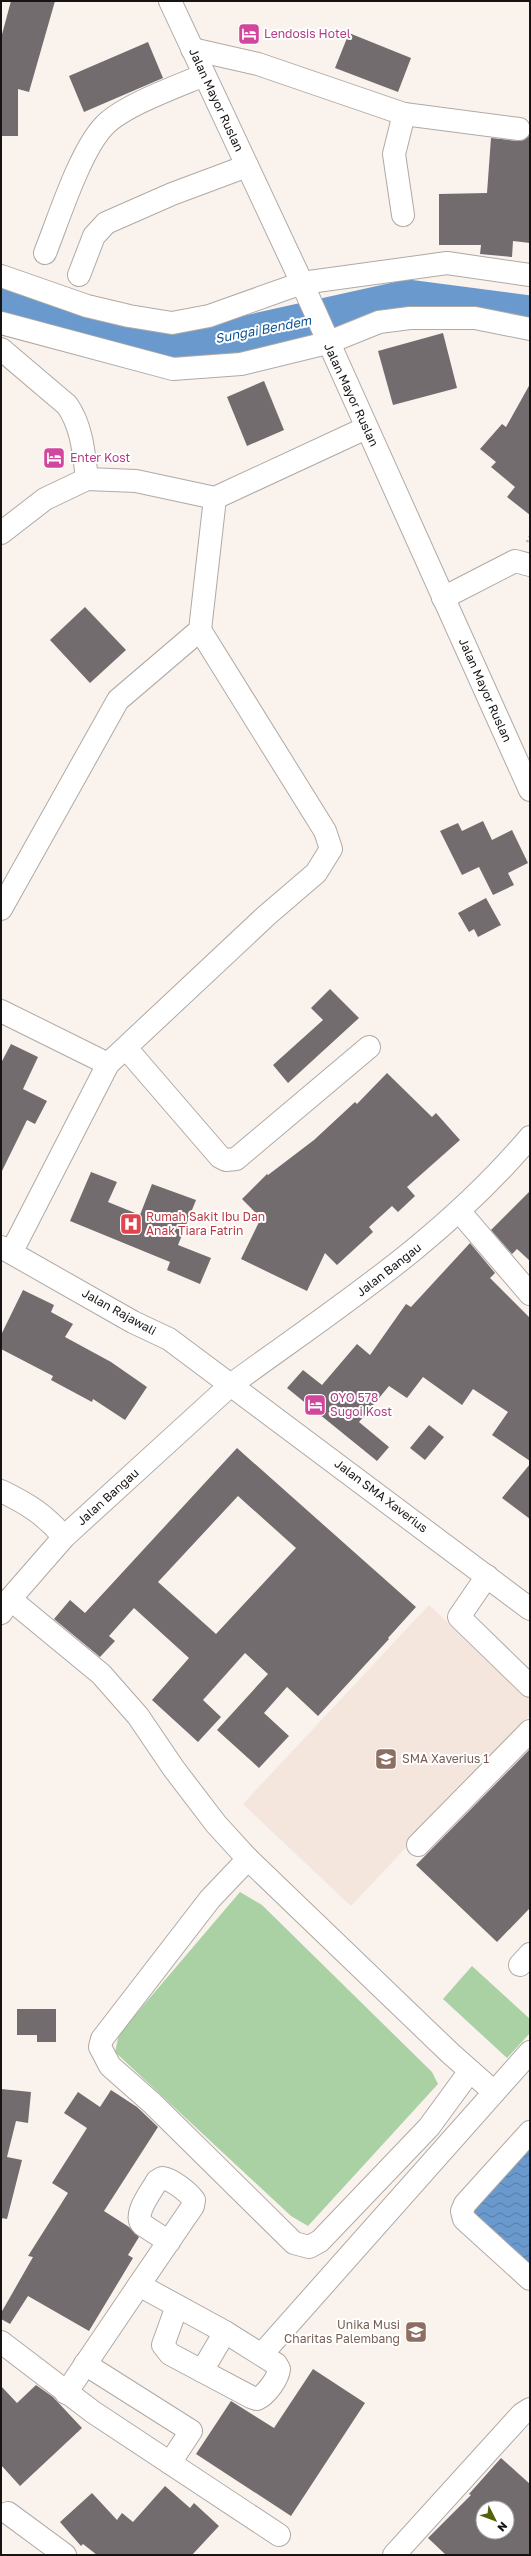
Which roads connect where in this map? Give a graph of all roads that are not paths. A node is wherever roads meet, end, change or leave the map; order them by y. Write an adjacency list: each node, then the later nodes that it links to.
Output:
1 (170, 1): 2 (street, Jalan Mayor Ruslan)
2 (192, 50): 3 (street, Jalan Mayor Ruslan); 4 (street)
3 (204, 75): 6 (street, Jalan Mayor Ruslan); 8 (street)
4 (404, 114): 5 (street); 7 (street)
5 (519, 129)
6 (247, 166): 9 (street); 12 (street, Jalan Mayor Ruslan)
7 (403, 216)
8 (45, 253)
9 (79, 275)
10 (1, 276): 12 (street)
11 (530, 276): 12 (street)
12 (302, 286): 15 (street, Jalan Mayor Ruslan)
13 (1, 323): 15 (street)
14 (530, 329): 15 (street)
15 (325, 339): 17 (street, Jalan Mayor Ruslan)
16 (1, 348): 18 (street)
17 (366, 428): 19 (street); 22 (street, Jalan Mayor Ruslan)
18 (87, 479): 19 (street); 20 (street)
19 (215, 498): 23 (street)
20 (1, 533)
21 (530, 565): 22 (street)
22 (443, 598): 24 (street, Jalan Mayor Ruslan)
23 (200, 630): 25 (street); 28 (street)
24 (530, 790)
25 (1, 909)
26 (1, 1011): 29 (street)
27 (369, 1047): 28 (street)
28 (126, 1048): 29 (street)
29 (108, 1064): 32 (street)
30 (530, 1137): 31 (street, Jalan Bangau)
31 (459, 1211): 33 (street); 34 (street, Jalan Bangau)
32 (6, 1249): 34 (street, Jalan Rajawali)
33 (530, 1294)
34 (228, 1388): 36 (street, Jalan Bangau); 37 (street, Jalan SMA Xaverius)
35 (1, 1491): 36 (street)
36 (64, 1537): 38 (street, Jalan Bangau)
37 (487, 1576): 39 (street, Jalan SMA Xaverius); 40 (street)
38 (6, 1606): 43 (street)
39 (530, 1610)
40 (530, 1686)
41 (530, 1731): 42 (street)
42 (418, 1845)
43 (248, 1859): 45 (street); 45 (street)
44 (530, 2052): 46 (street)
45 (470, 2071): 46 (street)
46 (494, 2092): 54 (street)
47 (530, 2132): 49 (street)
48 (169, 2242): 50 (street)
49 (530, 2279)
50 (139, 2285): 51 (street); 55 (street)
51 (177, 2306): 52 (street); 56 (street)
52 (225, 2332): 54 (street); 56 (street)
53 (1, 2342): 57 (street)
54 (262, 2354): 56 (street)
55 (85, 2364): 57 (street); 59 (street)
56 (202, 2372)
57 (66, 2393): 59 (street)
58 (530, 2409): 63 (street)
59 (170, 2463): 61 (street)
60 (8, 2513): 62 (street)
61 (279, 2534)
62 (65, 2555)
63 (394, 2555)

